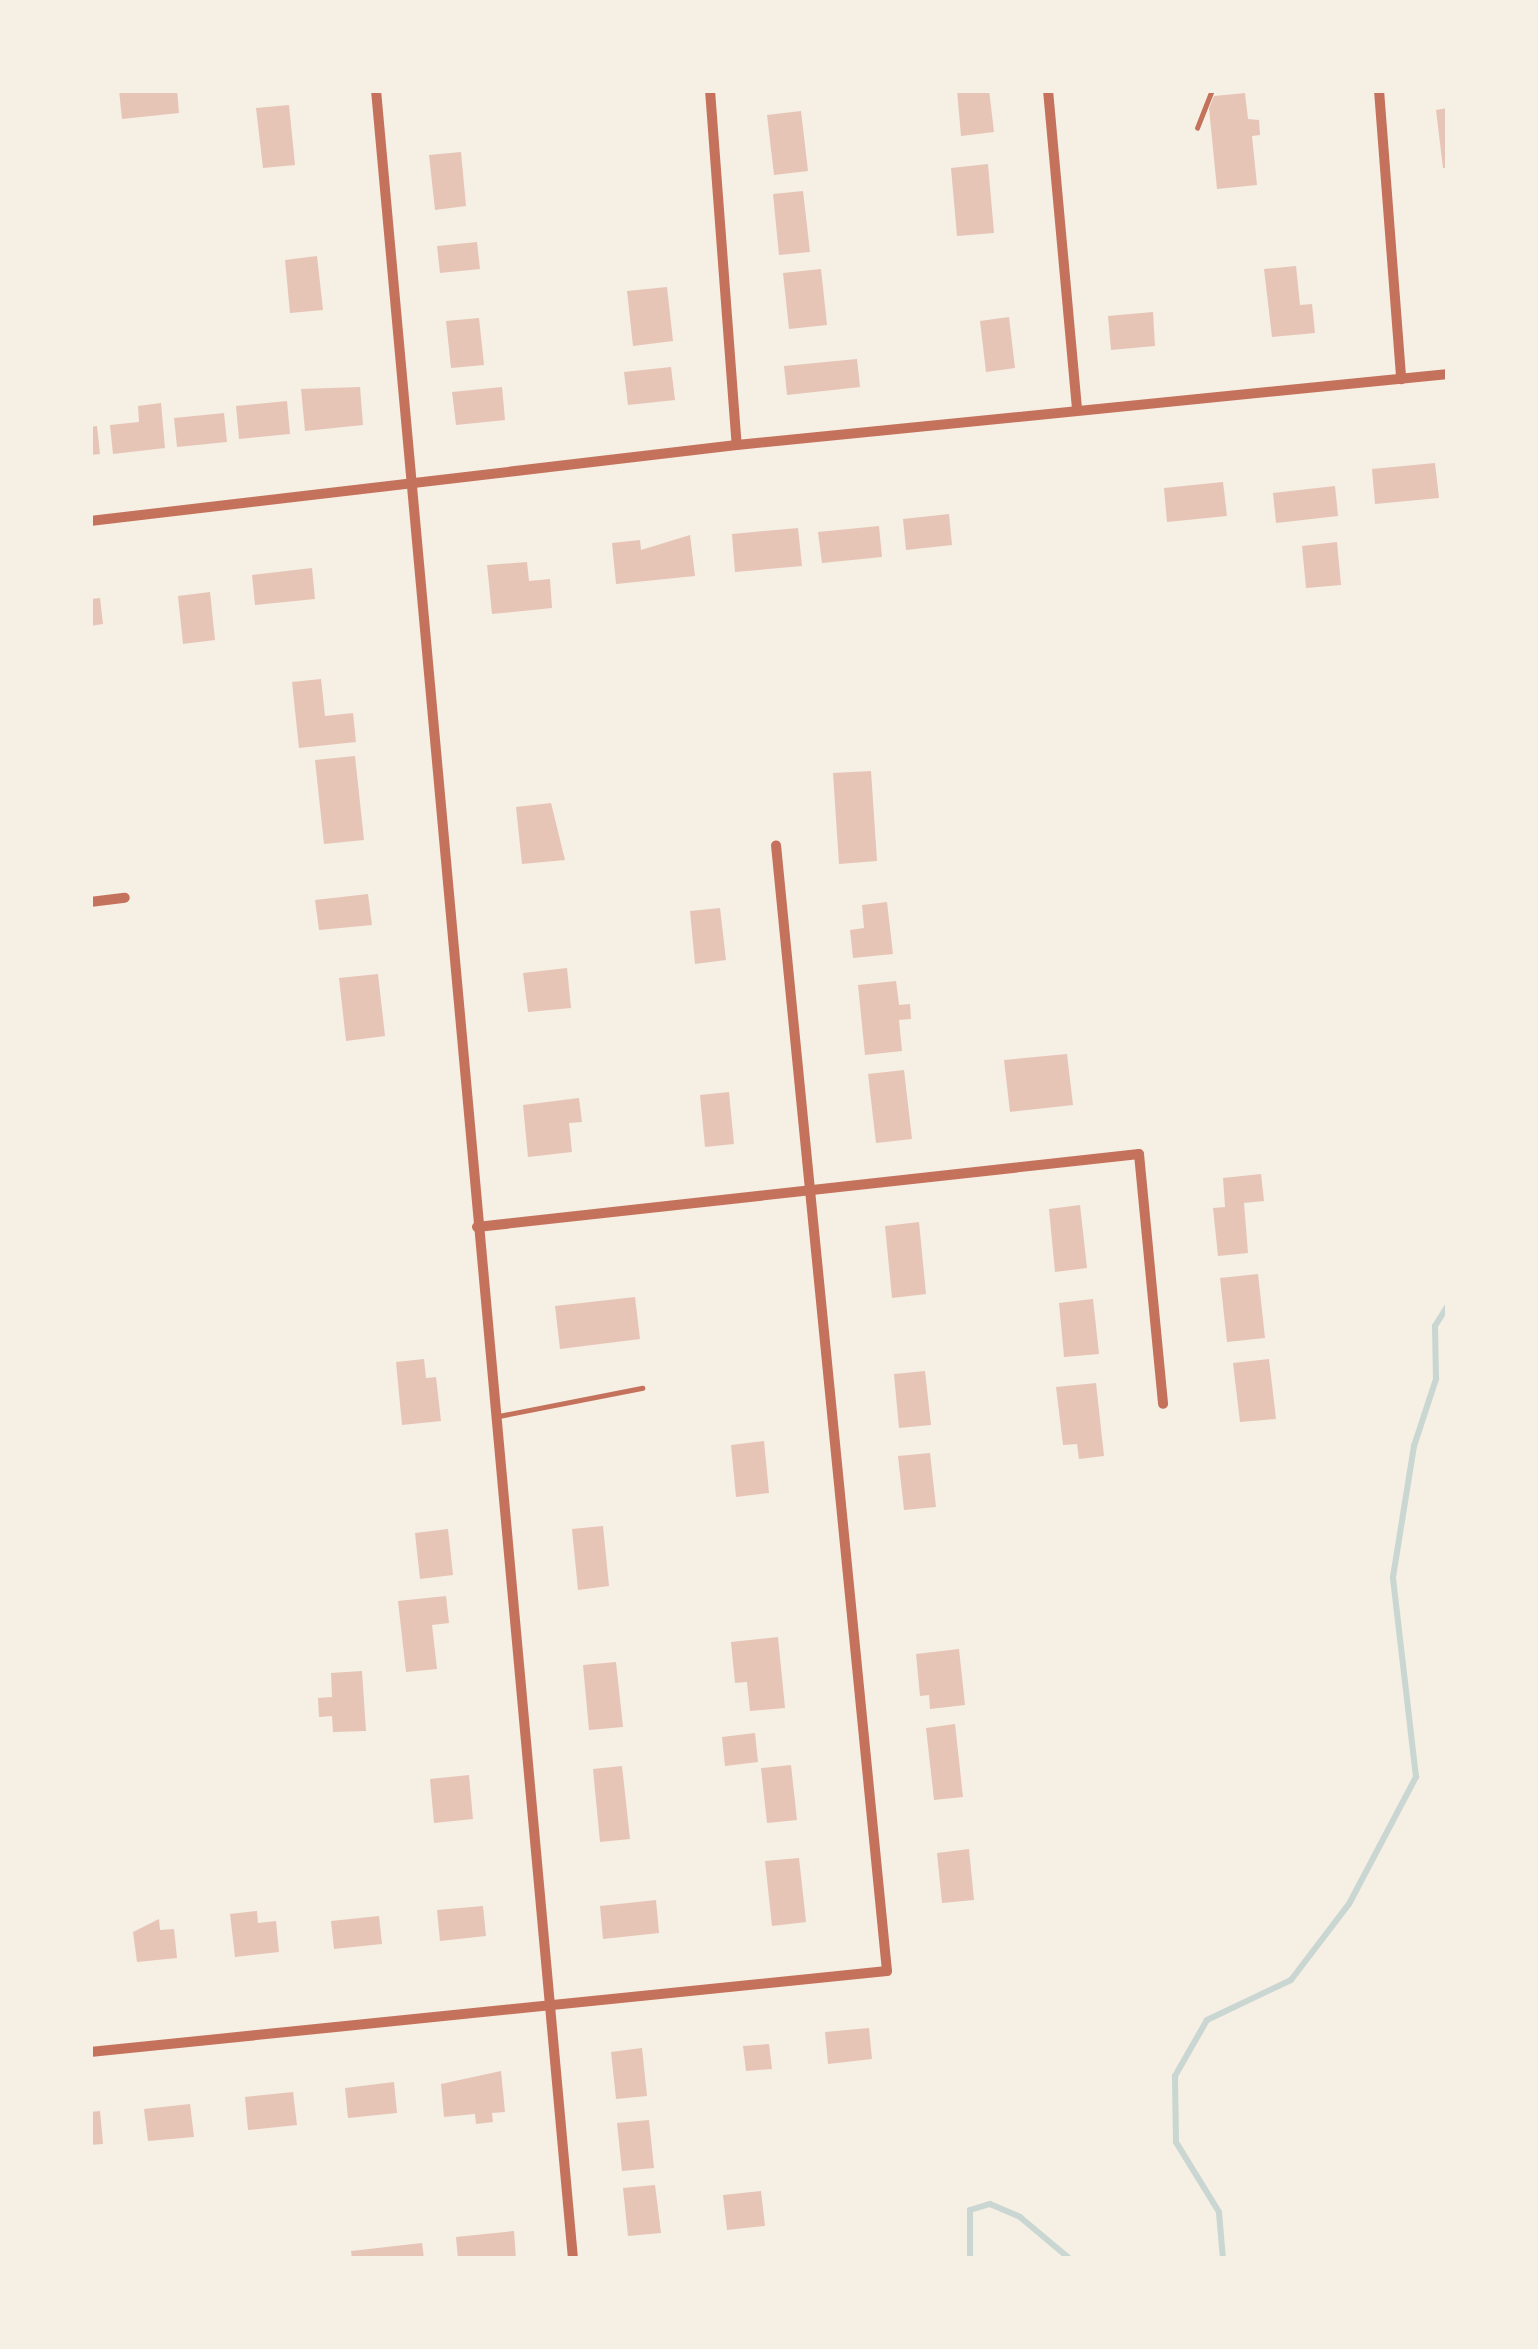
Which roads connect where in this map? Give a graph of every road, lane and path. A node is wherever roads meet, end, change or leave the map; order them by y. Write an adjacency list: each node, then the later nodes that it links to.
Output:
1 (376, 90): 11 (street)
2 (710, 90): 10 (street)
3 (1048, 90): 9 (street)
4 (1212, 90): 6 (lane)
5 (1379, 90): 8 (street)
6 (1198, 128)
7 (1448, 374): 8 (street)
8 (1400, 379): 9 (street)
9 (1077, 408): 10 (street)
10 (737, 445): 11 (street)
11 (415, 487): 12 (street); 17 (street)
12 (90, 521)
13 (776, 845): 16 (street)
14 (125, 898): 15 (street)
15 (90, 902)
16 (809, 1193): 17 (street); 19 (street); 21 (street)
17 (478, 1227): 20 (street)
18 (642, 1388): 20 (lane)
19 (1163, 1404)
20 (493, 1417): 21 (street)
21 (550, 2005): 22 (street); 23 (street)
22 (90, 2052)
23 (573, 2259)

